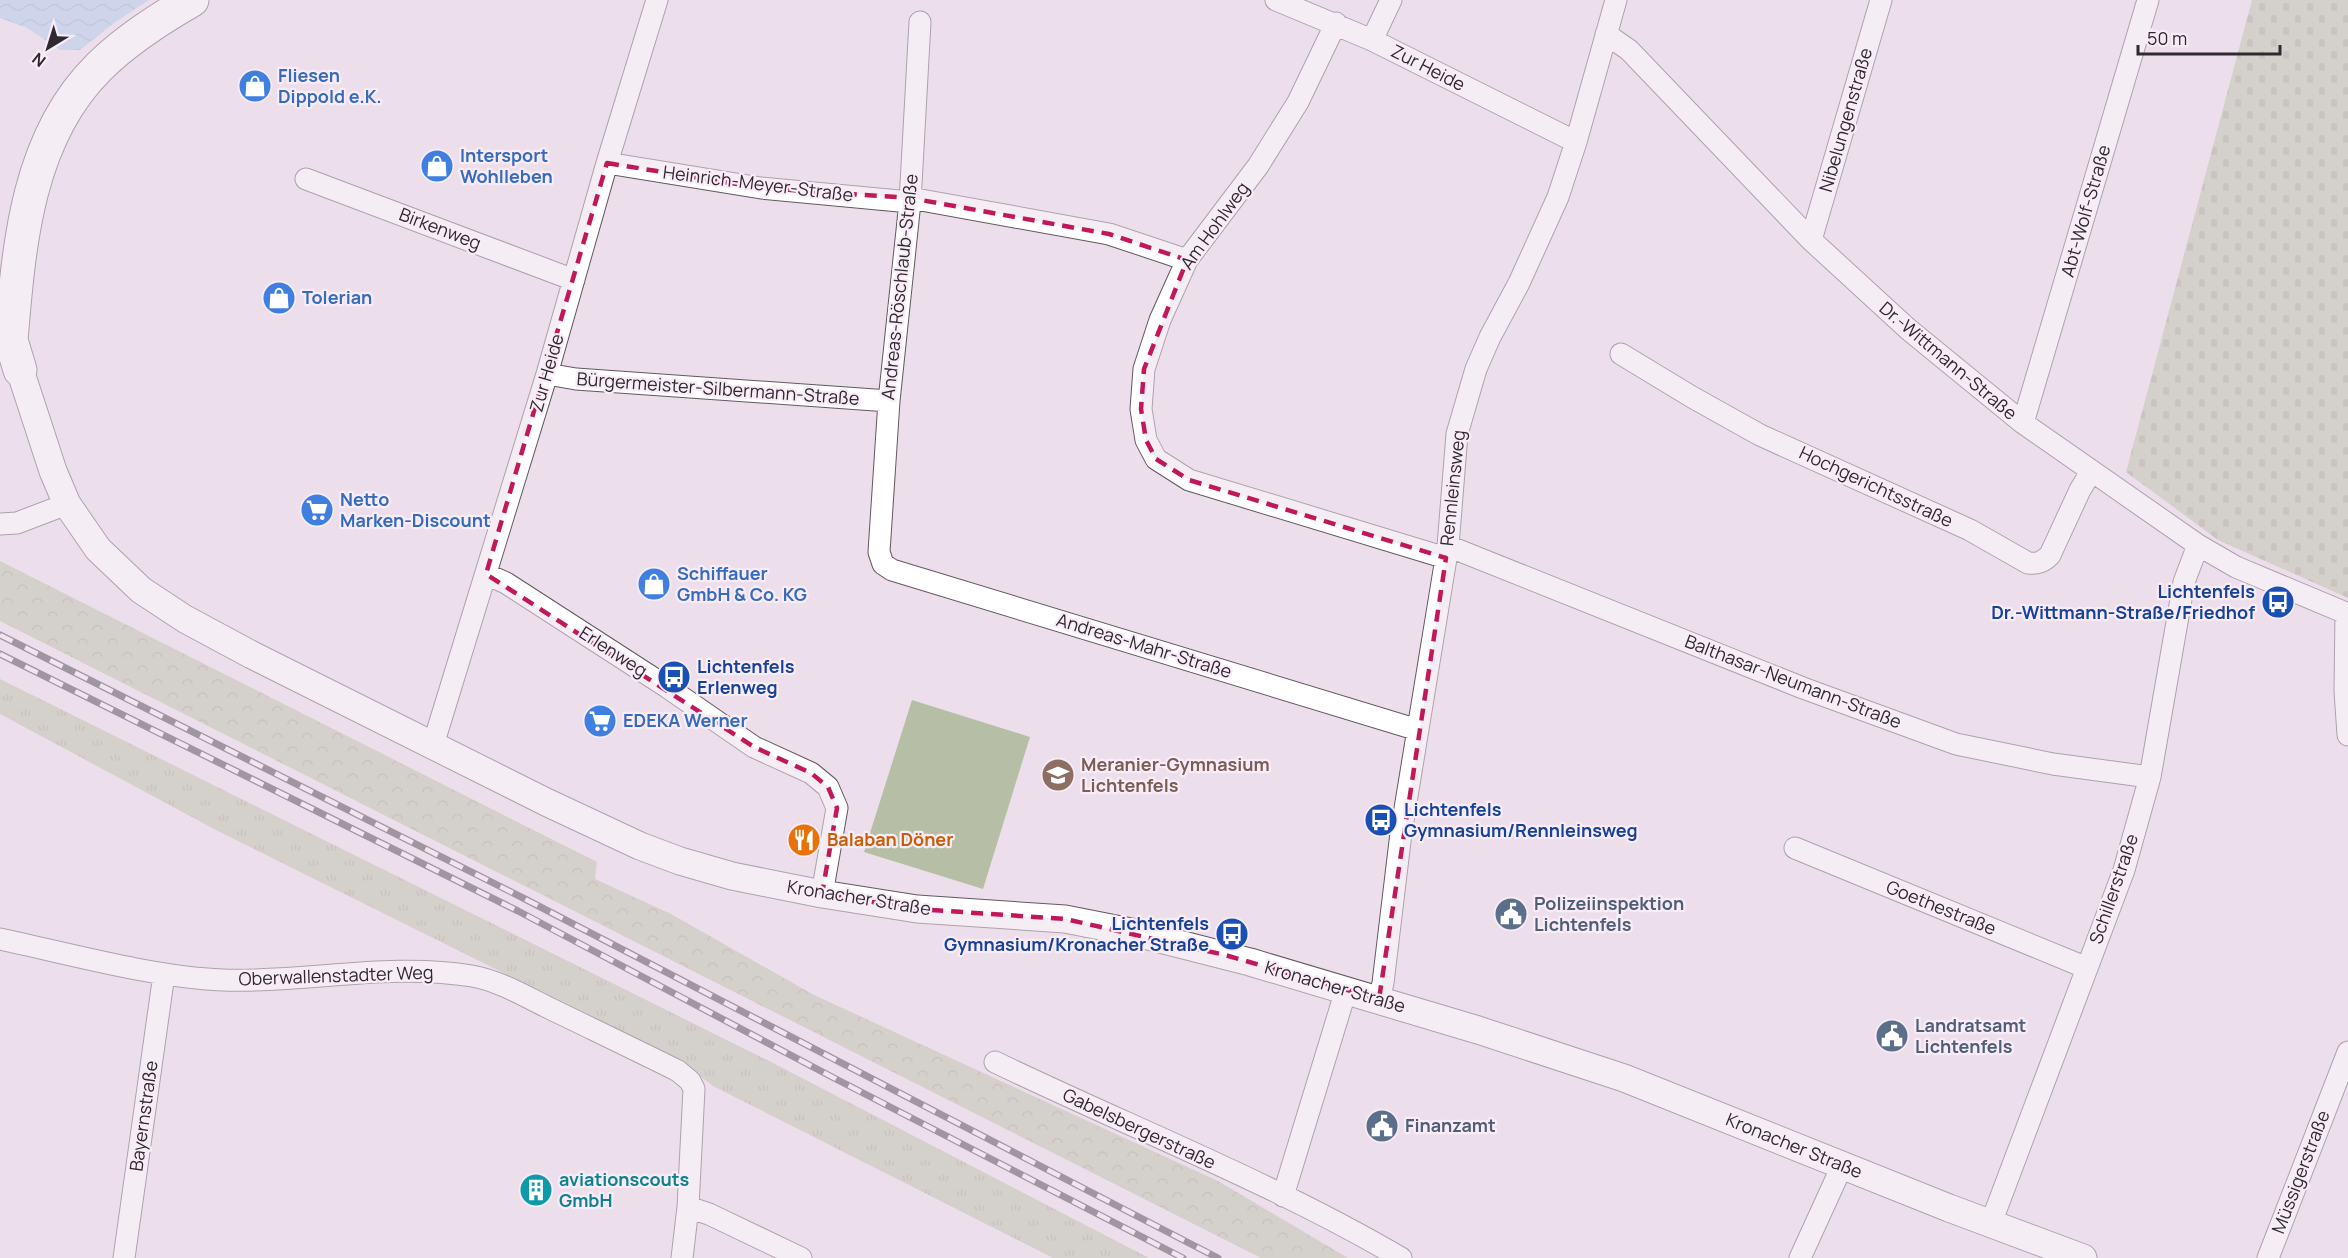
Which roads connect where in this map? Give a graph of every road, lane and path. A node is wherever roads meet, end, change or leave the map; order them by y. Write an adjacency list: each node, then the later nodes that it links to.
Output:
1 (192, 0): 21 (highway)
2 (657, 0): 13 (street, Zur Heide)
3 (1276, 0): 9 (street, Zur Heide)
4 (1391, 0): 11 (street)
5 (1616, 0): 10 (street, Rennleinsweg)
6 (1881, 0): 16 (street, Nibelungenstraße)
7 (2148, 0): 24 (street, Abt-Wolf-Straße)
8 (920, 22): 15 (street, Andreas-Röschlaub-Straße)
9 (1336, 23): 11 (street, Zur Heide); 17 (street, Am Hohlweg)
10 (1606, 34): 12 (street, Rennleinsweg); 16 (street, Dr.-Wittmann-Straße)
11 (1372, 40): 12 (street, Zur Heide)
12 (1576, 142): 30 (street, Rennleinsweg)
13 (606, 163): 15 (street, Heinrich-Meyer-Straße); 18 (street, Zur Heide)
14 (306, 179): 18 (street, Birkenweg)
15 (910, 200): 17 (street, Heinrich-Meyer-Straße); 23 (street, Andreas-Röschlaub-Straße)
16 (1811, 240): 24 (street, Dr.-Wittmann-Straße)
17 (1187, 260): 30 (street, Am Hohlweg)
18 (573, 279): 22 (street, Zur Heide)
19 (0, 301): 21 (highway)
20 (1621, 354): 25 (street, Hochgerichtsstraße)
21 (16, 355): 26 (street, Kronacher Straße)
22 (547, 374): 23 (street, Bürgermeister-Silbermann-Straße); 31 (street, Zur Heide)
23 (889, 401): 29 (street, Andreas-Röschlaub-Straße)
24 (2023, 423): 25 (street, Dr.-Wittmann-Straße)
25 (2091, 472): 28 (street, Dr.-Wittmann-Straße)
26 (67, 504): 27 (street); 35 (street, Kronacher Straße)
27 (0, 524)
28 (2198, 545): 32 (street, Dr.-Wittmann-Straße); 36 (street, Schillerstraße)
29 (879, 552): 33 (street, Andreas-Mahr-Straße)
30 (1447, 552): 33 (street, Rennleinsweg); 36 (street, Balthasar-Neumann-Straße)
31 (486, 574): 35 (street, Zur Heide); 38 (street, Erlenweg)
32 (2347, 614): 34 (street)
33 (1419, 730): 43 (street, Rennleinsweg)
34 (2348, 735)
35 (433, 745): 38 (street, Kronacher Straße)
36 (2150, 777): 40 (street, Schillerstraße)
37 (1795, 848): 40 (street, Goethestraße)
38 (822, 894): 42 (street, Kronacher Straße)
39 (0, 939): 41 (street, Oberwallenstadter Weg)
40 (2087, 968): 49 (street, Schillerstraße)
41 (164, 974): 48 (street, Oberwallenstadter Weg); 50 (street, Bayernstraße)
42 (1346, 990): 43 (street, Kronacher Straße); 47 (street)
43 (1379, 999): 46 (street, Kronacher Straße)
44 (2348, 1052): 56 (street, Müssigerstraße)
45 (995, 1062): 47 (street, Gabelsbergerstraße)
46 (1842, 1166): 49 (street, Kronacher Straße); 54 (street)
47 (1283, 1196): 53 (street, Gabelsbergerstraße)
48 (688, 1207): 51 (street); 52 (street)
49 (1991, 1223): 55 (street, Kronacher Straße)
50 (124, 1258)
51 (682, 1258)
52 (801, 1258)
53 (1401, 1258)
54 (1800, 1258)
55 (2082, 1258)
56 (2268, 1258)

